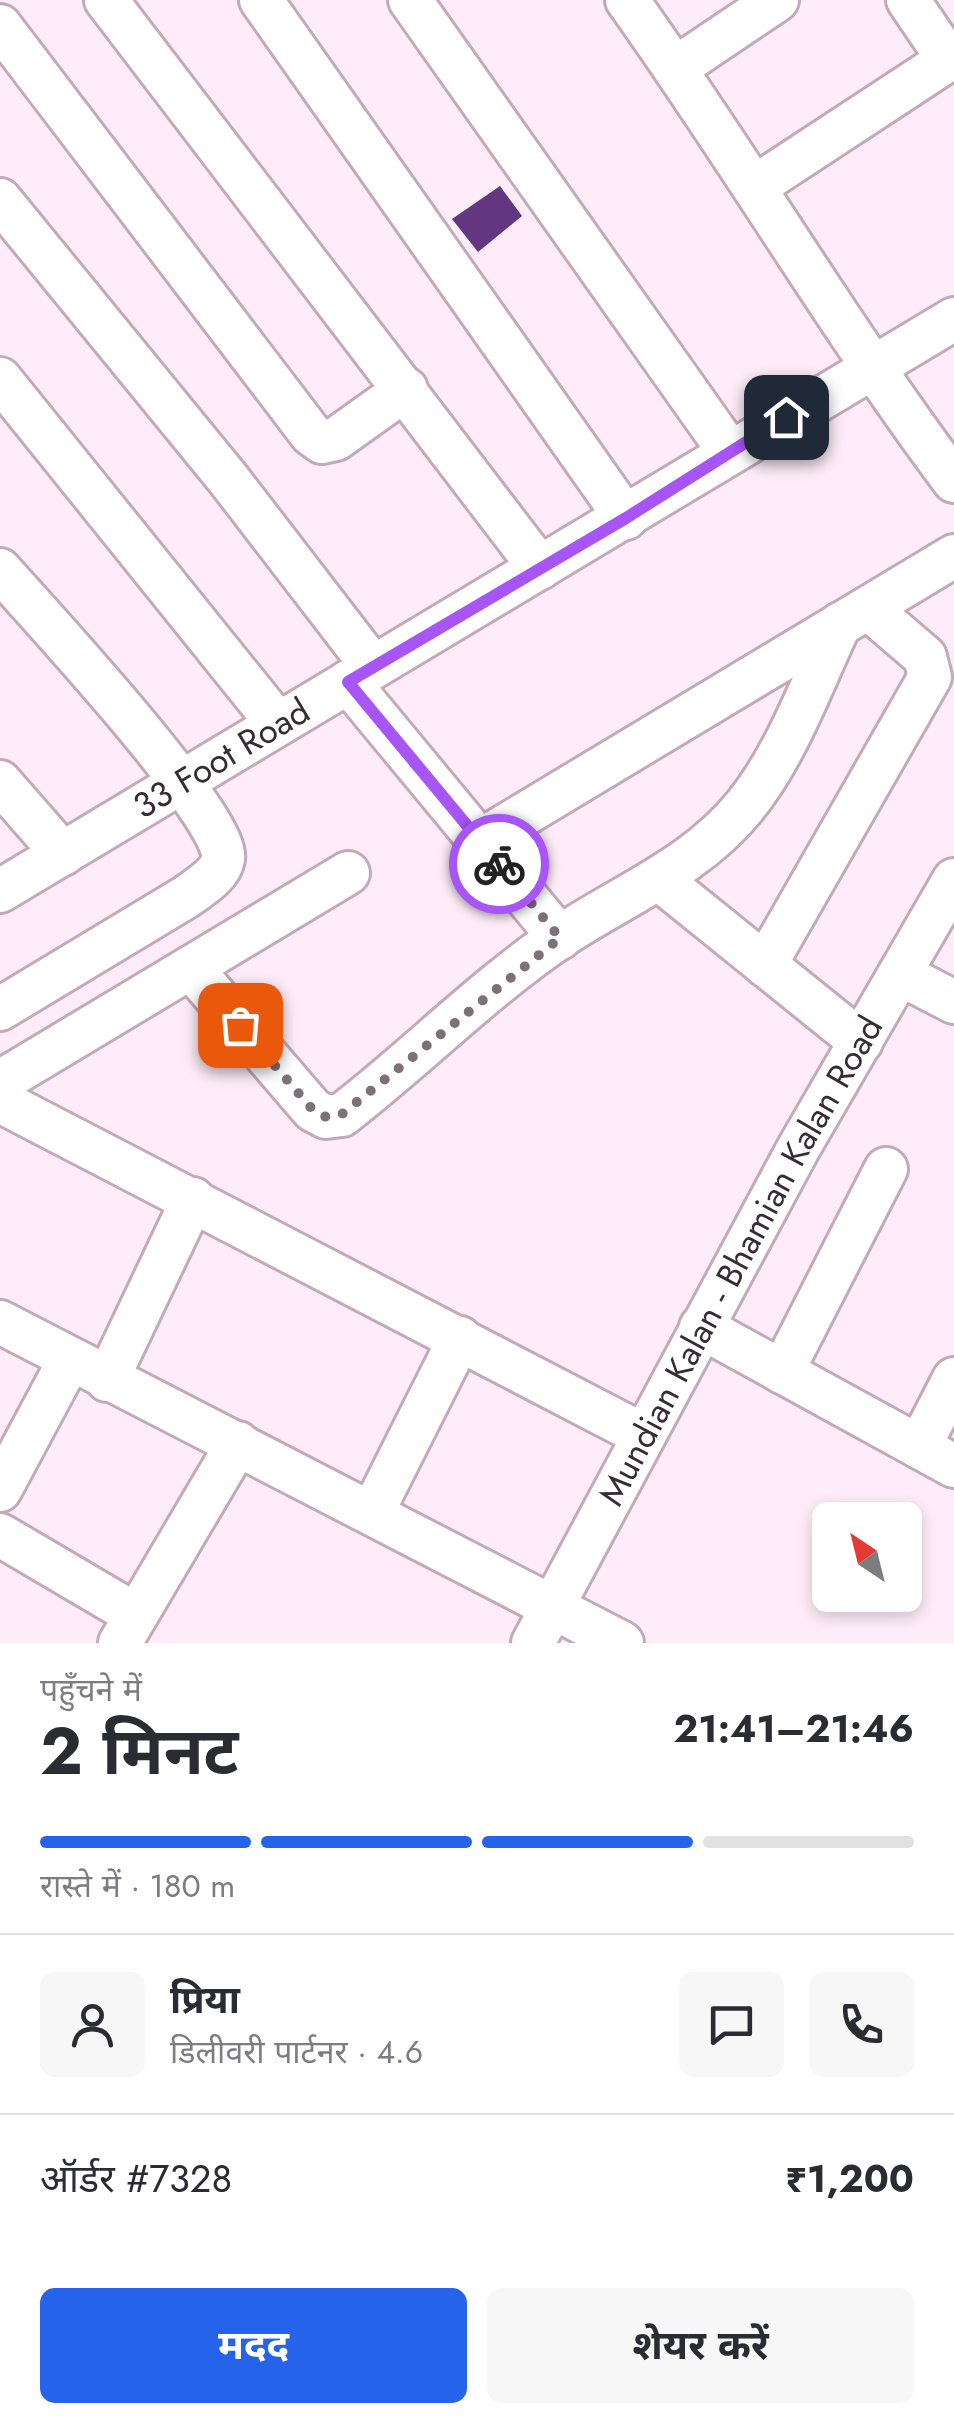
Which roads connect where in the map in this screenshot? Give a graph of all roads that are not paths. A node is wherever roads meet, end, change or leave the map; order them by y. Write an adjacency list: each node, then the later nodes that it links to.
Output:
1 (106, 0): 15 (street)
2 (261, 0): 18 (street)
3 (410, 0): 16 (street)
4 (627, 0): 9 (street)
5 (776, 0): 9 (street)
6 (908, 0): 8 (street)
7 (0, 26): 15 (street)
8 (951, 58): 10 (street)
9 (676, 68): 10 (street)
10 (756, 186): 13 (street)
11 (0, 200): 23 (street)
12 (954, 319): 13 (street, 33 Foot Road)
13 (871, 367): 16 (street, 33 Foot Road); 17 (street)
14 (0, 379): 24 (street)
15 (406, 389): 20 (street)
16 (729, 450): 18 (street, 33 Foot Road)
17 (954, 481)
18 (626, 518): 20 (street, 33 Foot Road)
19 (954, 556): 22 (street)
20 (540, 568): 23 (street, 33 Foot Road)
21 (0, 570): 26 (street)
22 (854, 616): 27 (street); 30 (street); 34 (street)
23 (360, 674): 24 (street, 33 Foot Road); 27 (street)
24 (278, 724): 26 (street, 33 Foot Road)
25 (0, 782): 28 (street)
26 (183, 782): 28 (street, 33 Foot Road); 38 (street)
27 (480, 841): 33 (street)
28 (63, 854): 32 (street, 33 Foot Road)
29 (348, 873): 35 (street)
30 (660, 879): 33 (street); 34 (street)
31 (954, 880): 36 (street, Mundian Kalan - Bhamian Kalan Road)
32 (0, 891)
33 (560, 938): 35 (street)
34 (765, 965): 39 (street)
35 (190, 968): 40 (street)
36 (900, 974): 37 (street); 39 (street, Mundian Kalan - Bhamian Kalan Road)
37 (954, 1002)
38 (0, 1009)
39 (860, 1042): 45 (street, Mundian Kalan - Bhamian Kalan Road)
40 (0, 1082)
41 (0, 1100): 43 (street)
42 (886, 1169): 48 (street)
43 (194, 1199): 46 (street); 50 (street)
44 (0, 1322): 47 (street)
45 (701, 1326): 48 (street); 51 (street, Mundian Kalan - Bhamian Kalan Road)
46 (460, 1338): 51 (street); 55 (street)
47 (69, 1361): 50 (street); 54 (street)
48 (782, 1372): 53 (street)
49 (954, 1379): 53 (street)
50 (108, 1380): 52 (street)
51 (643, 1436): 57 (street, Mundian Kalan - Bhamian Kalan Road)
52 (238, 1443): 55 (street); 58 (street)
53 (936, 1456)
54 (0, 1490)
55 (372, 1511): 57 (street)
56 (0, 1534): 58 (street)
57 (541, 1626): 59 (street)
58 (128, 1629)
59 (622, 1643)

